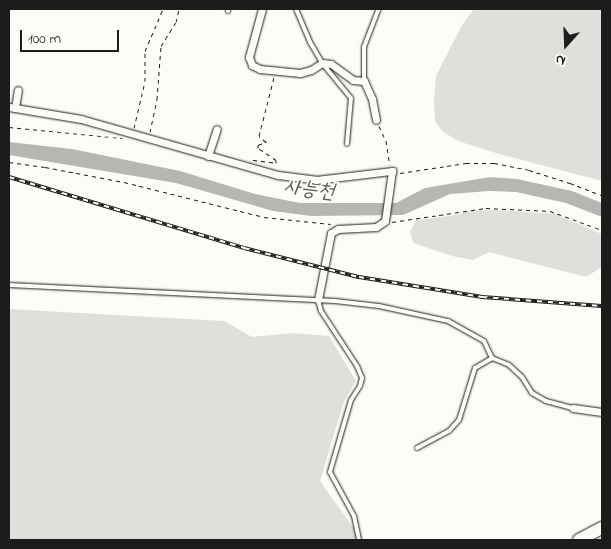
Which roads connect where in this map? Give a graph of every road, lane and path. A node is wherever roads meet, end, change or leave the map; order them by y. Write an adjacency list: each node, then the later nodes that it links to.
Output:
1 (163, 9): 14 (path)
2 (179, 9): 15 (path)
3 (262, 9): 7 (street)
4 (296, 9): 6 (lane)
5 (378, 10): 8 (lane)
6 (322, 63): 7 (street); 8 (street); 17 (lane)
7 (276, 71): 20 (path)
8 (364, 81): 11 (street)
9 (18, 90): 10 (street)
10 (12, 108): 14 (street)
11 (376, 120): 21 (path)
12 (9, 127): 16 (path)
13 (217, 129): 18 (street)
14 (133, 133): 15 (street)
15 (149, 138): 18 (street)
16 (124, 139)
17 (347, 144)
18 (208, 156): 20 (street)
19 (9, 162): 24 (path)
20 (248, 168): 21 (street)
21 (392, 174): 22 (path); 23 (street)
22 (602, 195)
23 (382, 222): 25 (path); 27 (street)
24 (332, 224)
25 (602, 230)
26 (9, 285): 27 (lane)
27 (318, 300): 28 (lane); 33 (lane)
28 (492, 358): 29 (lane); 31 (lane)
29 (572, 408): 30 (street)
30 (602, 412)
31 (417, 448)
32 (602, 528): 34 (highway)
33 (359, 540)
34 (579, 540)

